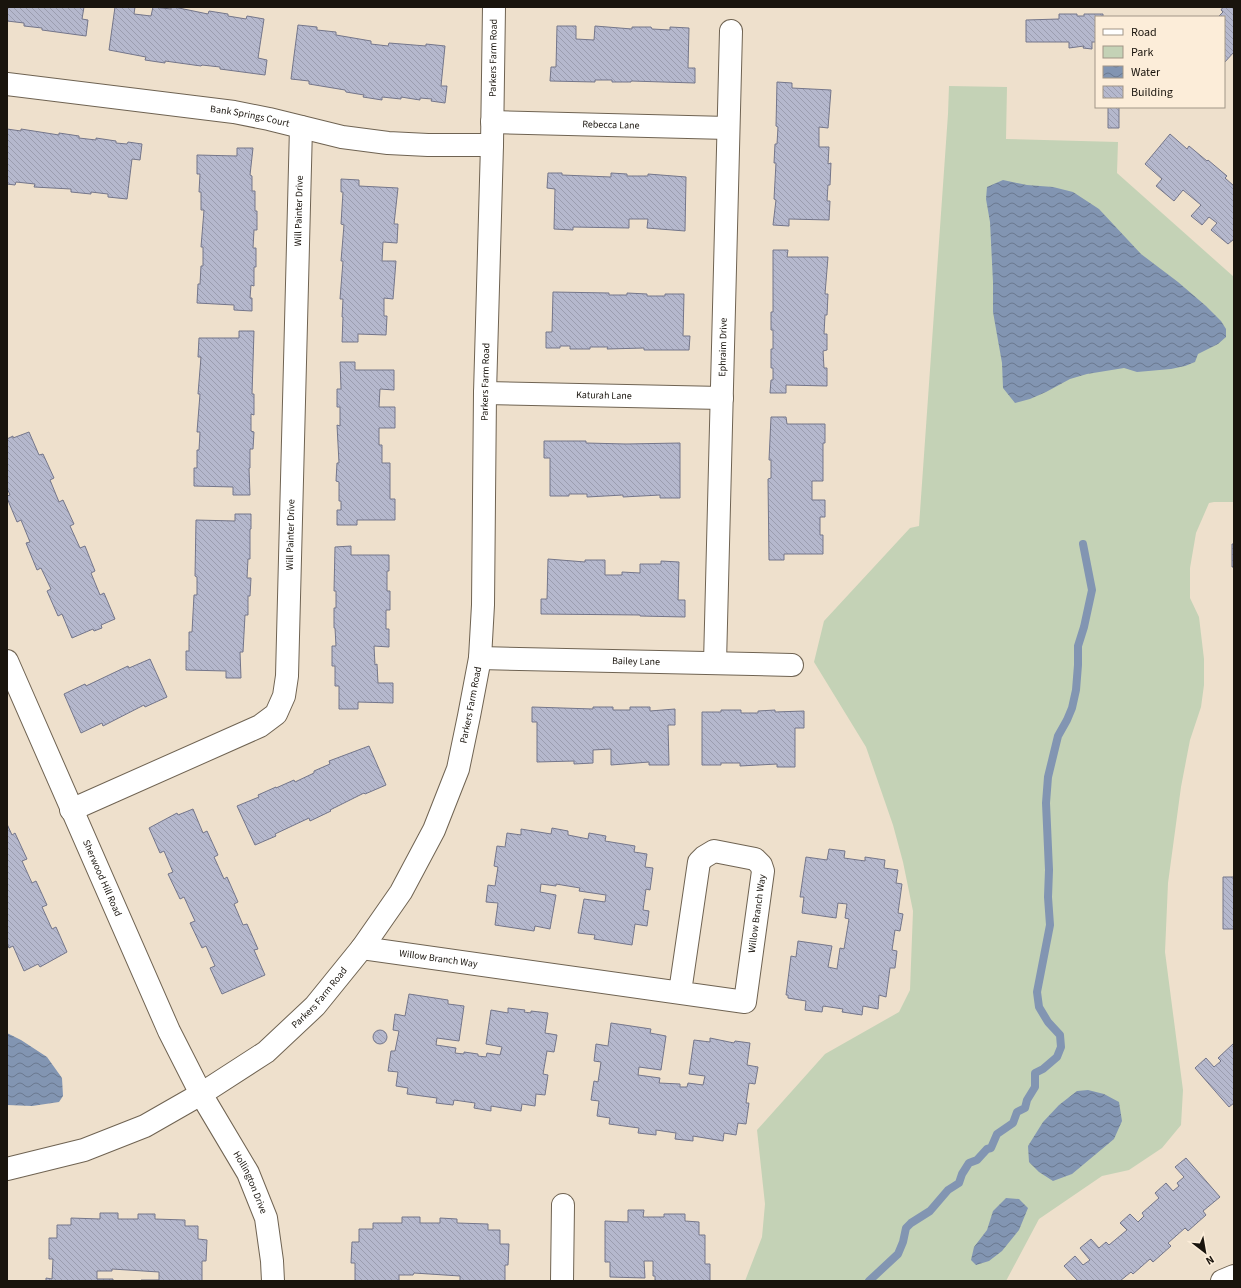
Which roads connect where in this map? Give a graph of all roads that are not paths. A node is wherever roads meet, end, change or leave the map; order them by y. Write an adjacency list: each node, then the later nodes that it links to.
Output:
1 (494, 7): 4 (street, Parkers Farm Road)
2 (731, 31): 6 (street, Ephraim Drive)
3 (7, 84): 5 (street, Bank Springs Court)
4 (492, 122): 6 (street, Rebecca Lane); 7 (street, Parkers Farm Road)
5 (301, 127): 7 (street, Bank Springs Court); 14 (street, Will Painter Drive)
6 (728, 128): 9 (street, Ephraim Drive)
7 (492, 145): 8 (street, Parkers Farm Road)
8 (485, 393): 9 (street, Katurah Lane); 10 (street, Parkers Farm Road)
9 (722, 398): 12 (street, Ephraim Drive)
10 (480, 658): 12 (street, Bailey Lane); 15 (street, Parkers Farm Road)
11 (7, 661): 14 (street, Sherwood Hill Road)
12 (715, 663): 13 (street, Bailey Lane)
13 (792, 665)
14 (71, 810): 17 (street, Sherwood Hill Road)
15 (362, 948): 16 (street, Willow Branch Way); 17 (street, Parkers Farm Road)
16 (680, 992): 16 (street, Willow Branch Way)
17 (201, 1094): 18 (street, Parkers Farm Road); 21 (street, Hollington Drive)
18 (7, 1169)
19 (563, 1205): 22 (street)
20 (1234, 1276): 23 (street)
21 (273, 1281)
22 (562, 1281)
23 (1222, 1281)

